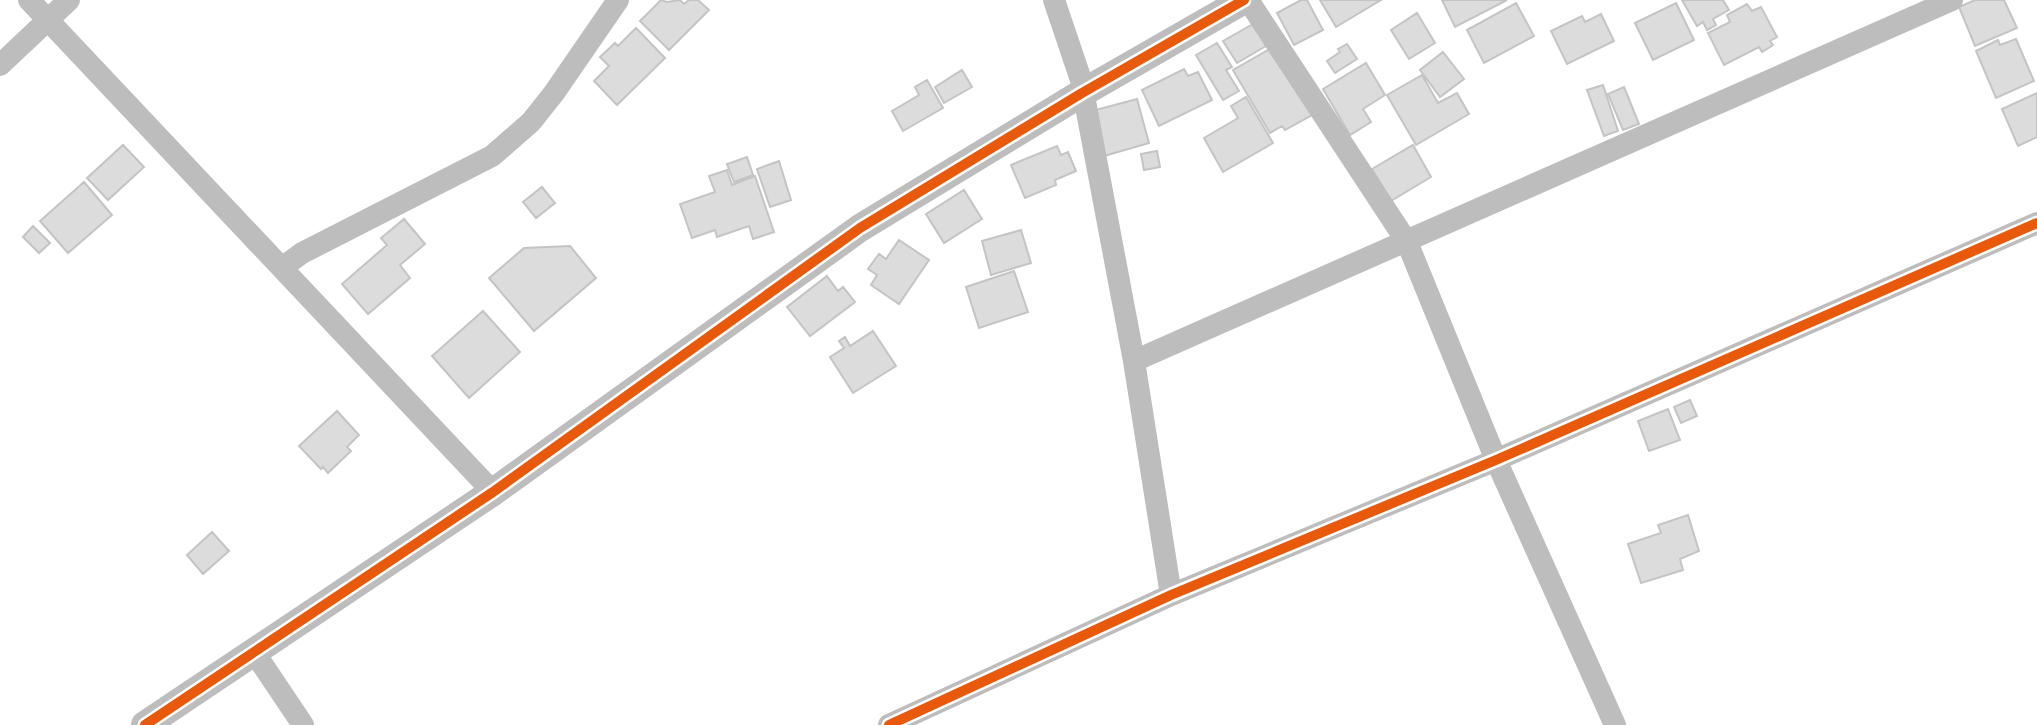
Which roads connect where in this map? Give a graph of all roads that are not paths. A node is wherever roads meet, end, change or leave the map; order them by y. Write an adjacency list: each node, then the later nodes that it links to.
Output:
1 (29, 0): 7 (street)
2 (69, 0): 7 (street)
3 (618, 0): 12 (street)
4 (1054, 0): 9 (street)
5 (1246, 0): 9 (street); 11 (street)
6 (1952, 0): 11 (street)
7 (47, 20): 8 (street); 12 (street)
8 (0, 65)
9 (1082, 93): 13 (street); 15 (street)
10 (2037, 223): 14 (street)
11 (1407, 242): 13 (street); 14 (street)
12 (283, 267): 15 (street)
13 (1134, 361): 16 (street)
14 (1496, 460): 16 (street); 21 (street)
15 (493, 492): 17 (street)
16 (1171, 595): 20 (street)
17 (254, 652): 18 (street); 19 (street)
18 (145, 725)
19 (303, 725)
20 (889, 725)
21 (1615, 725)

